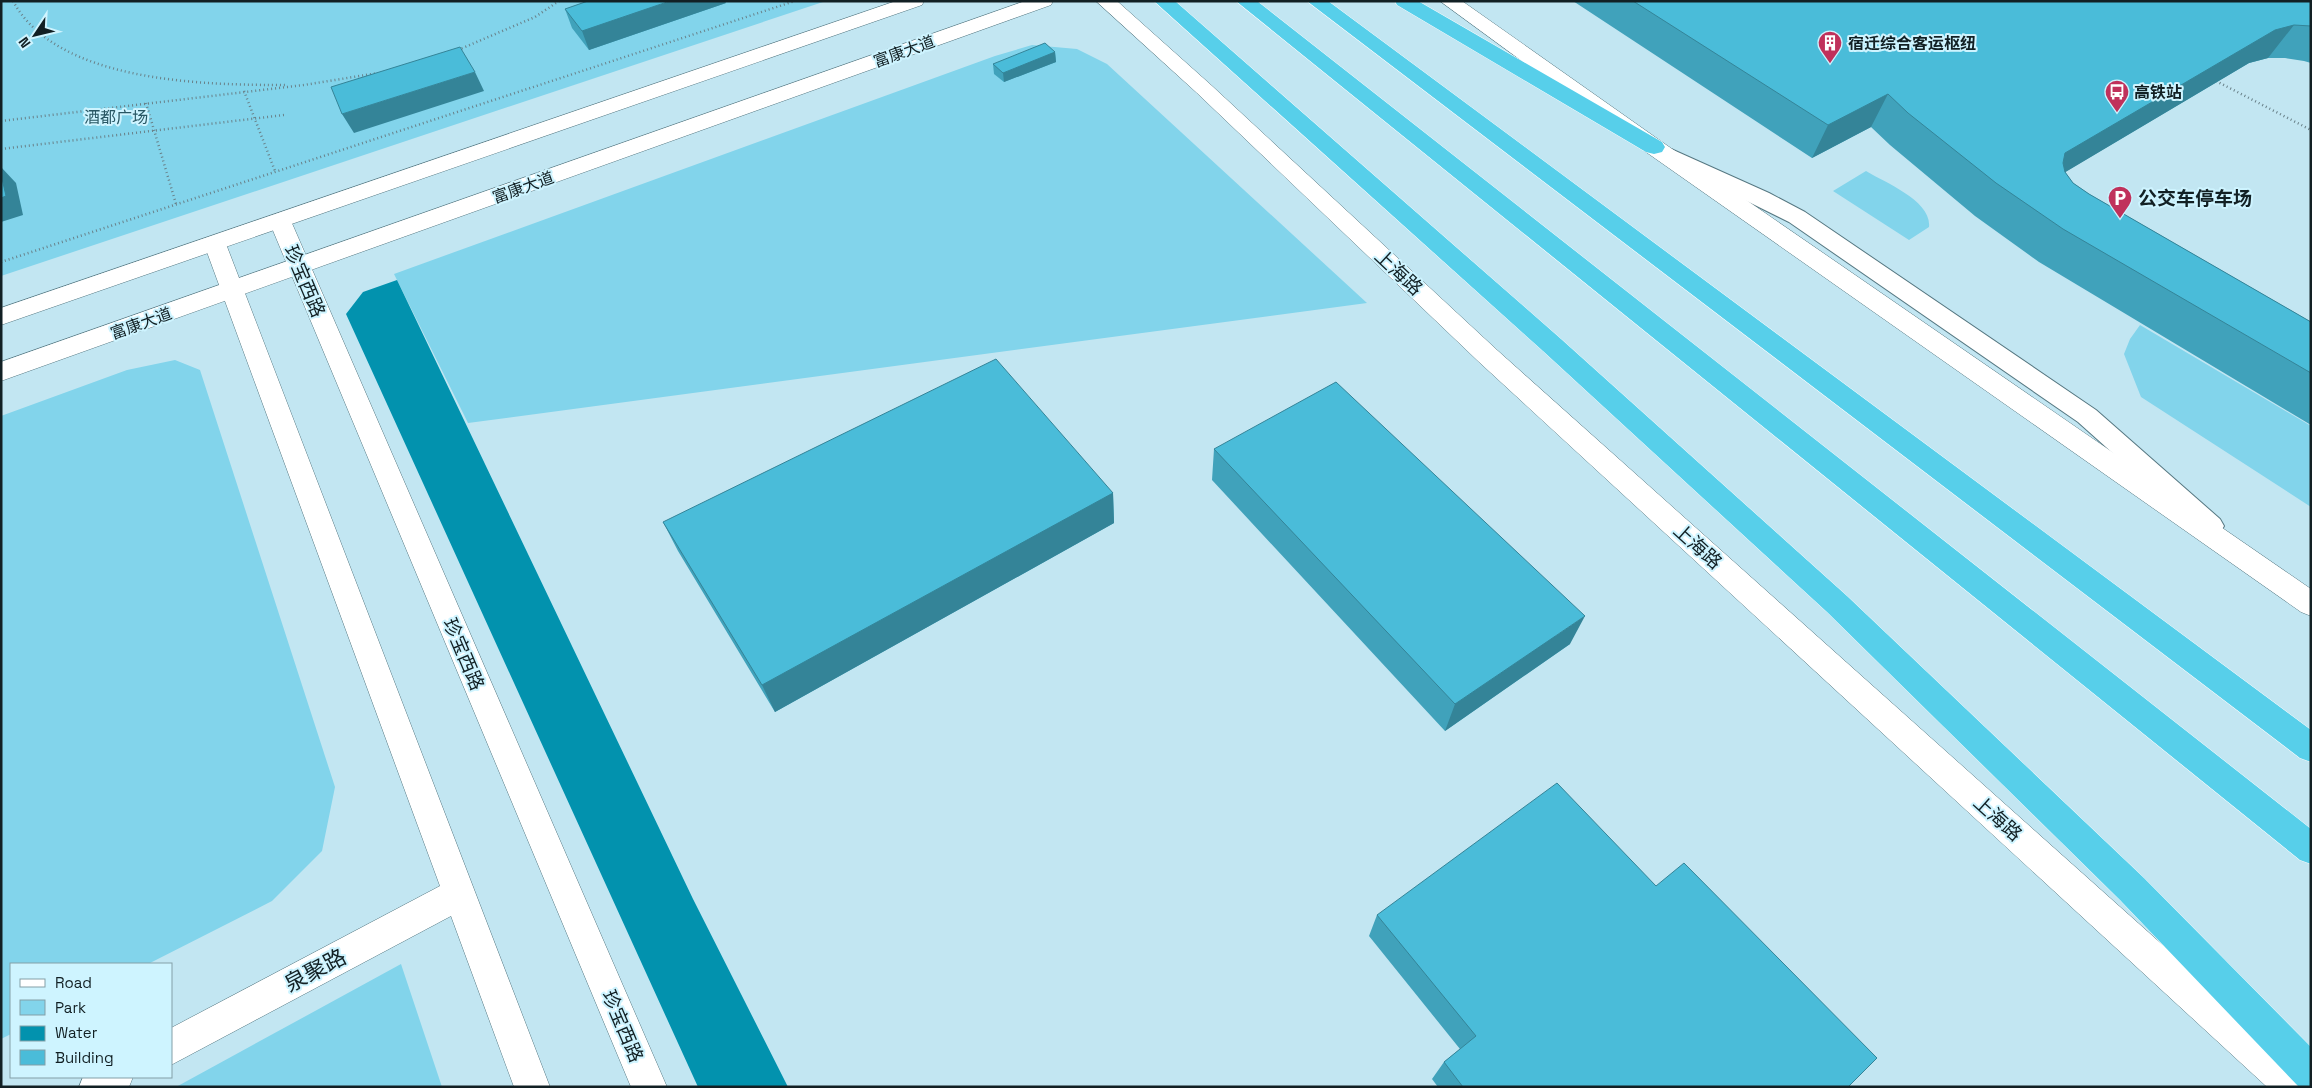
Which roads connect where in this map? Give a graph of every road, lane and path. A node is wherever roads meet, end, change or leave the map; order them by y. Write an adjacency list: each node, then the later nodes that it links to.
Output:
1 (13, 1): 15 (path)
2 (559, 1): 12 (path)
3 (795, 1): 25 (path)
4 (915, 1): 27 (street)
5 (1044, 1): 30 (street, 富康大道)
6 (1105, 1): 43 (street, 上海路)
7 (1163, 1): 39 (highway)
8 (1246, 1): 38 (highway)
9 (1316, 1): 37 (highway)
10 (1404, 1): 23 (highway)
11 (1449, 1): 23 (street)
12 (456, 50)
13 (386, 71): 15 (path)
14 (2216, 81): 21 (path)
15 (304, 85): 16 (path)
16 (244, 91): 17 (path); 19 (path)
17 (146, 102): 20 (path); 22 (path)
18 (284, 115): 19 (path)
19 (255, 118): 22 (path); 25 (path)
20 (1, 121)
21 (2311, 130)
22 (154, 131): 24 (path); 26 (path)
23 (1654, 147): 34 (street)
24 (1, 150)
25 (275, 172): 26 (path)
26 (176, 204): 29 (path)
27 (280, 221): 28 (street); 30 (street, 珍宝西路)
28 (215, 244): 31 (street); 32 (street)
29 (1, 262)
30 (299, 267): 31 (street, 富康大道); 48 (street, 珍宝西路)
31 (231, 290): 33 (street, 富康大道); 40 (street)
32 (1, 317)
33 (1, 372)
34 (2262, 570): 35 (street); 36 (street)
35 (2311, 596)
36 (2311, 604)
37 (2311, 748)
38 (2311, 849)
39 (2132, 889): 42 (highway); 44 (highway)
40 (459, 894): 41 (street, 泉聚路); 47 (street)
41 (172, 1046)
42 (2311, 1048)
43 (2260, 1056): 49 (street, 上海路); 50 (street)
44 (2311, 1073)
45 (113, 1078): 46 (street)
46 (96, 1087)
47 (532, 1087)
48 (649, 1087)
49 (2294, 1087)
50 (2298, 1087)

